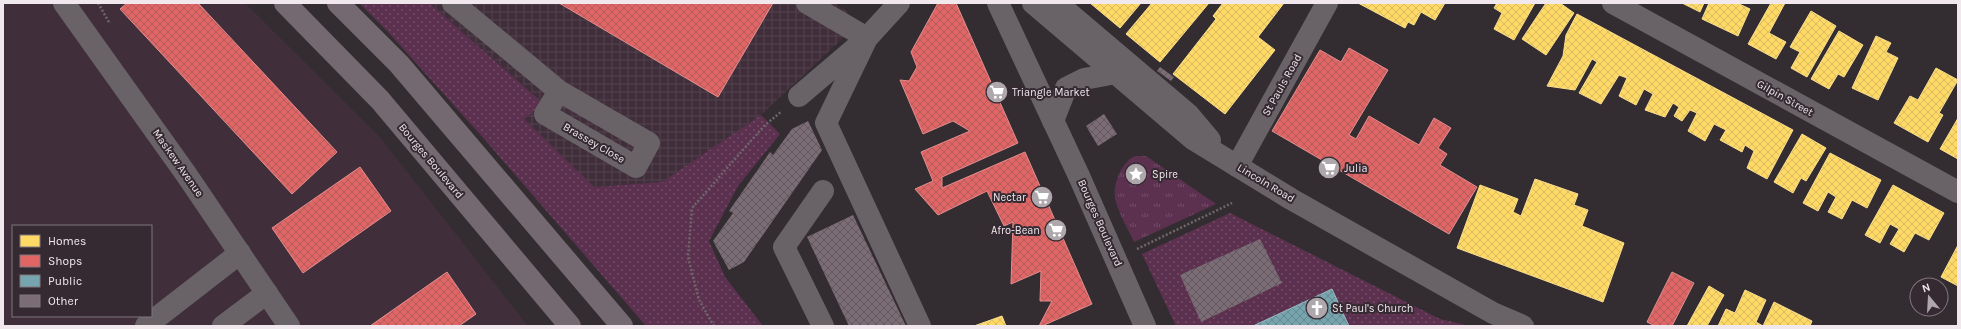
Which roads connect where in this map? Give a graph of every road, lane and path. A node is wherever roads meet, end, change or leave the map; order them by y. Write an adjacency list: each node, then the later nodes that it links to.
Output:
1 (64, 3): 24 (street, Maskew Avenue)
2 (98, 3): 13 (path)
3 (285, 3): 30 (main road, Bourges Boulevard)
4 (338, 3): 31 (main road)
5 (453, 3): 16 (street)
6 (807, 3): 14 (street)
7 (899, 3): 14 (street)
8 (998, 3): 18 (street, Bourges Boulevard)
9 (1033, 3): 15 (street, Lincoln Road)
10 (1057, 3): 19 (street)
11 (1326, 3): 19 (street, St Pauls Road)
12 (1613, 3): 21 (street, Gilpin Street)
13 (112, 27)
14 (867, 38): 17 (street); 34 (street)
15 (1116, 73): 18 (street); 19 (street, Lincoln Road)
16 (560, 91)
17 (799, 96): 32 (path)
18 (1053, 121): 35 (street, Bourges Boulevard)
19 (1232, 163): 26 (street, Lincoln Road)
20 (823, 191): 33 (street)
21 (1958, 192)
22 (1232, 203): 23 (path)
23 (1134, 250)
24 (240, 253): 25 (street, Maskew Avenue); 27 (street)
25 (266, 293): 28 (street); 29 (street, Maskew Avenue)
26 (1500, 319): 36 (street, Lincoln Road)
27 (146, 326)
28 (223, 326)
29 (289, 326)
30 (570, 326)
31 (622, 326)
32 (714, 326)
33 (823, 326)
34 (920, 326)
35 (1145, 326)
36 (1523, 326)

